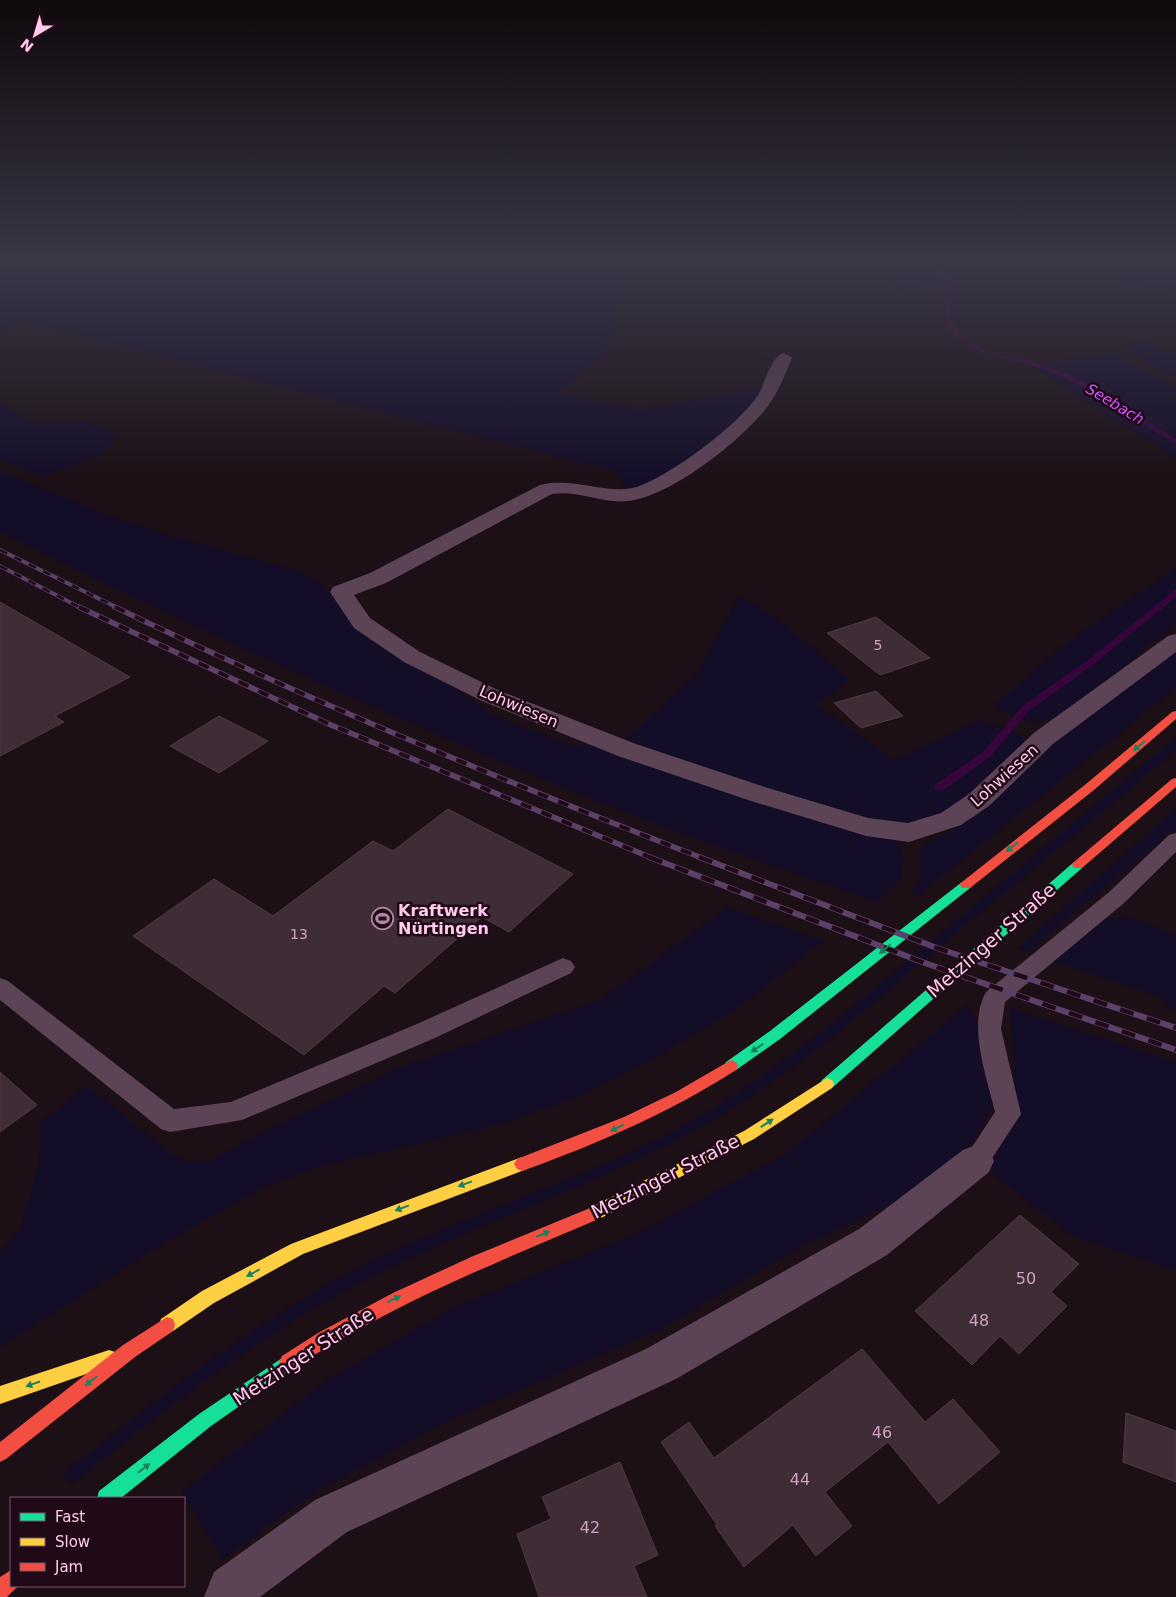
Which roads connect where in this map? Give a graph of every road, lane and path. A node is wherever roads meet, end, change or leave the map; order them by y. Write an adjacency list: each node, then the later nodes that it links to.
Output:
1 (784, 358): 2 (street, Lohwiesen)
2 (1176, 641)
3 (1176, 714): 9 (main road, one-way to 9)
4 (1176, 781): 12 (main road, Metzinger Straße, one-way to 4)
5 (1176, 840): 8 (lane)
6 (563, 967): 7 (lane)
7 (0, 987)
8 (976, 1161): 15 (street)
9 (129, 1351): 10 (main road, one-way to 10); 11 (main road, one-way to 11)
10 (0, 1394)
11 (0, 1453)
12 (107, 1497)
13 (10, 1581): 14 (main road)
14 (0, 1590)
15 (228, 1597)

